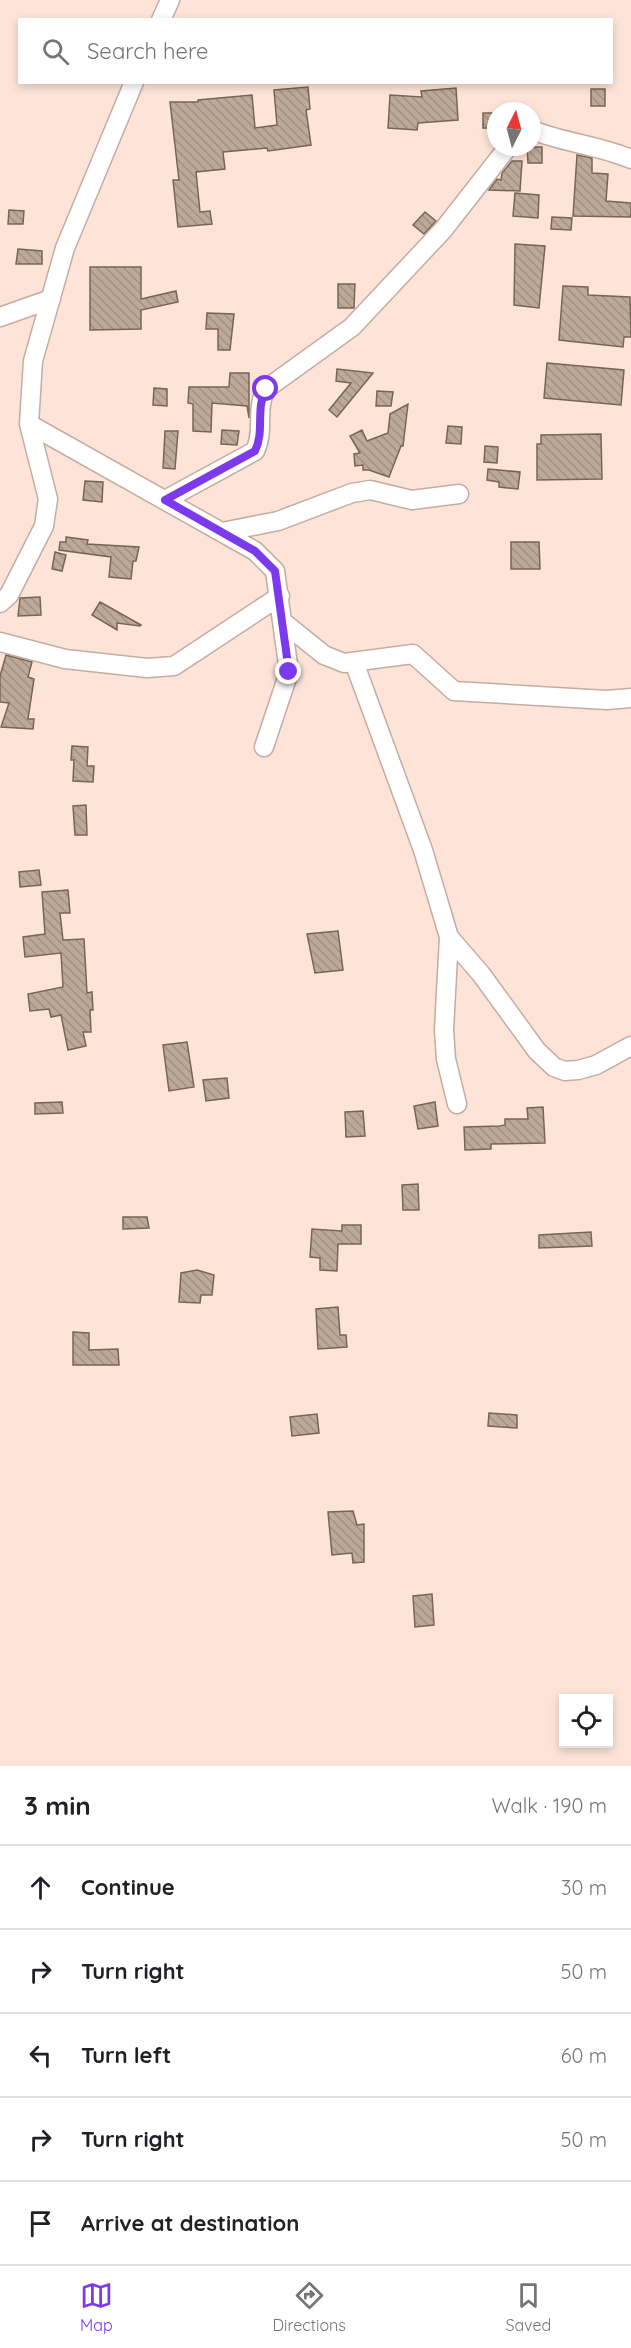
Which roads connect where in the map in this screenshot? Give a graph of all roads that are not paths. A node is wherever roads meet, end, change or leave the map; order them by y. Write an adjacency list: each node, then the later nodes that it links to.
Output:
1 (170, 0): 2 (street)
2 (162, 18)
3 (133, 84): 7 (street)
4 (541, 134): 6 (street)
5 (501, 156): 11 (street)
6 (631, 159)
7 (51, 299): 8 (street); 9 (street)
8 (0, 317)
9 (29, 424): 11 (street); 14 (street)
10 (459, 494): 12 (street)
11 (165, 500): 12 (street)
12 (222, 532): 13 (street)
13 (280, 596): 15 (street); 16 (street)
14 (0, 603)
15 (283, 622): 17 (street); 19 (street)
16 (0, 642)
17 (354, 662): 18 (street); 20 (street)
18 (631, 698)
19 (264, 747)
20 (449, 938): 21 (street); 22 (street)
21 (631, 1046)
22 (457, 1104)

